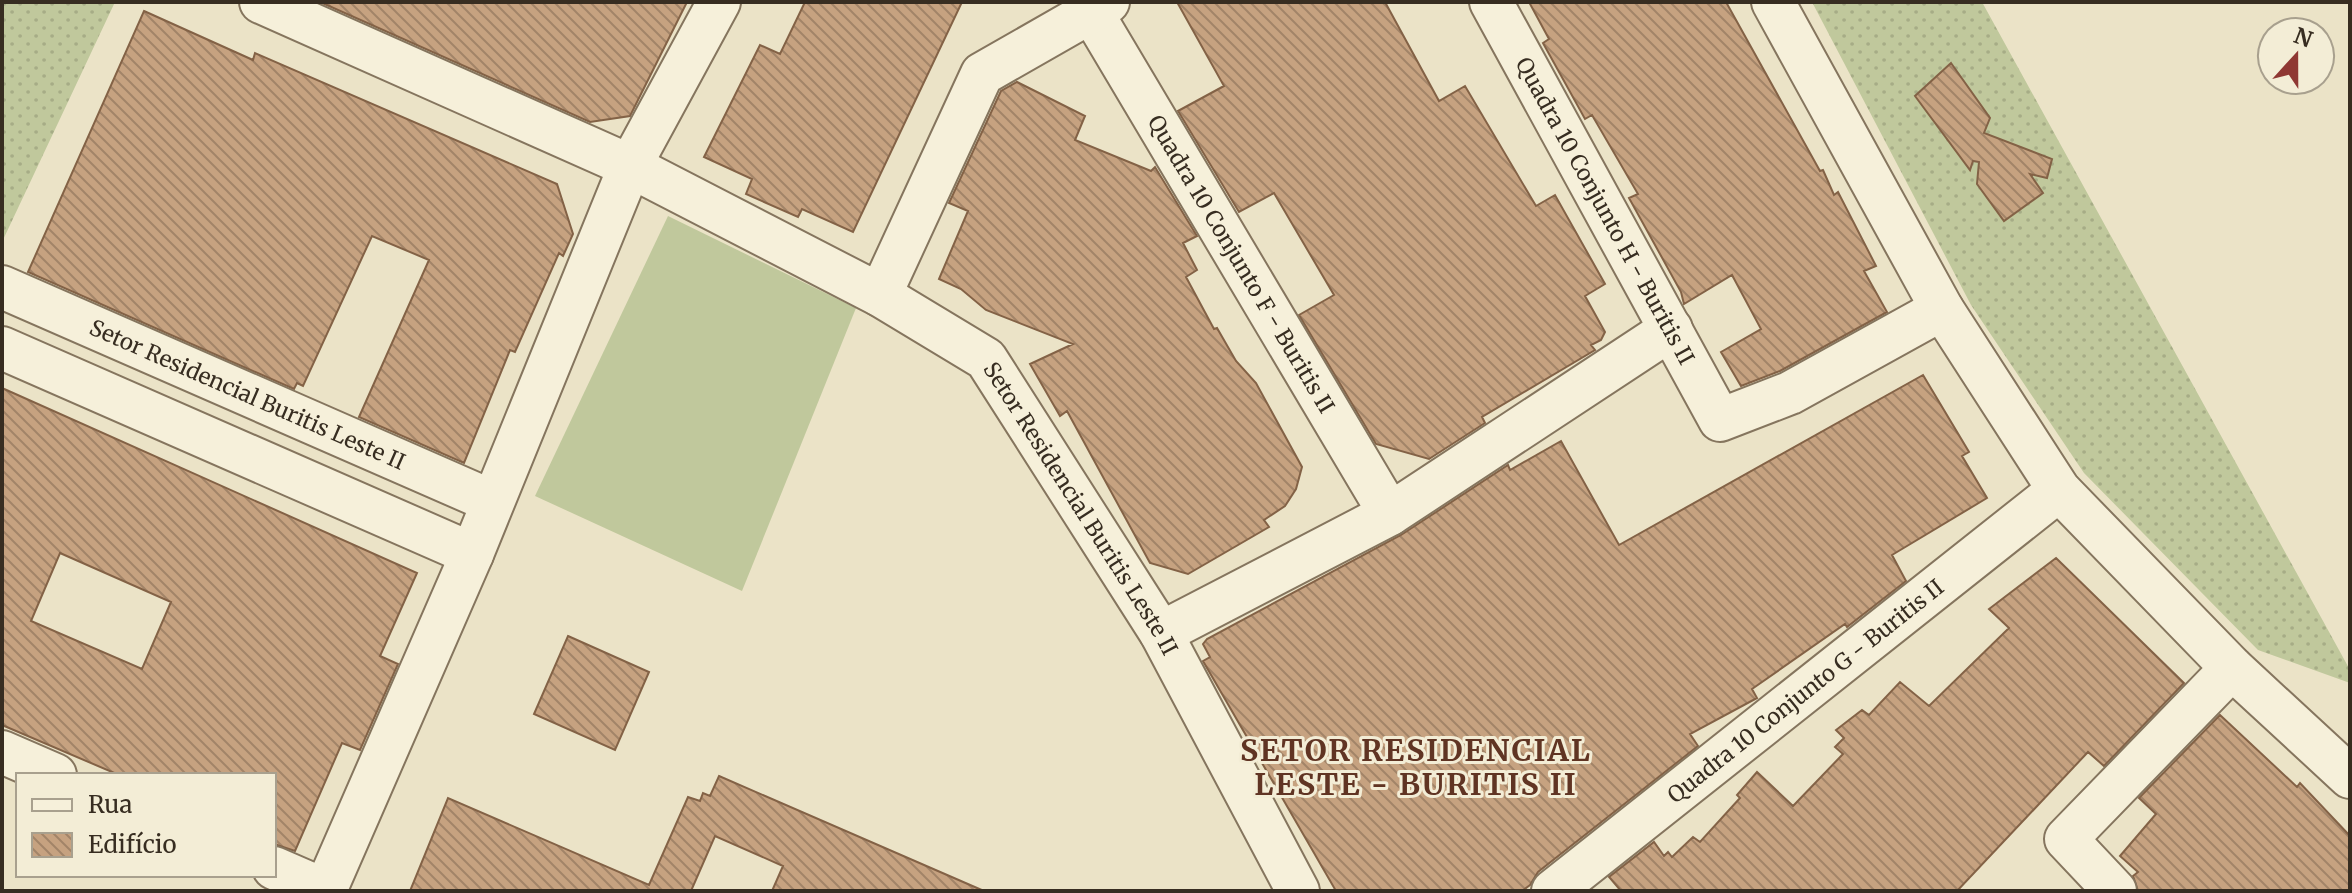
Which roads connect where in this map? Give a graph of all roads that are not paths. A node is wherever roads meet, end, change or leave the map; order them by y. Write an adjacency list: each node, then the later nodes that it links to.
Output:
1 (261, 2): 6 (street, Setor Residencial Buritis Leste II)
2 (719, 2): 6 (street)
3 (1491, 2): 10 (street, Quadra 10 Conjunto H - Buritis II)
4 (1773, 2): 9 (street)
5 (1100, 7): 8 (street); 14 (street, Quadra 10 Conjunto F - Buritis II)
6 (630, 166): 8 (street, Setor Residencial Buritis Leste II); 13 (street)
7 (2, 287): 13 (street, Setor Residencial Buritis Leste II)
8 (880, 295): 16 (street, Setor Residencial Buritis Leste II)
9 (1942, 309): 10 (street, Quadra 10 Conjunto H - Buritis II); 12 (street)
10 (1671, 329): 14 (street)
11 (2, 348): 15 (street)
12 (2059, 490): 17 (street); 24 (street, Quadra 10 Conjunto G - Buritis II)
13 (491, 501): 15 (street)
14 (1390, 514): 16 (street)
15 (472, 554): 22 (street)
16 (1161, 633): 23 (street, Setor Residencial Buritis Leste II)
17 (2232, 668): 20 (street); 25 (street)
18 (2, 752): 19 (street)
19 (50, 773)
20 (2350, 777)
21 (276, 869): 22 (street)
22 (326, 891)
23 (1298, 891)
24 (1553, 891)
25 (2115, 891)

